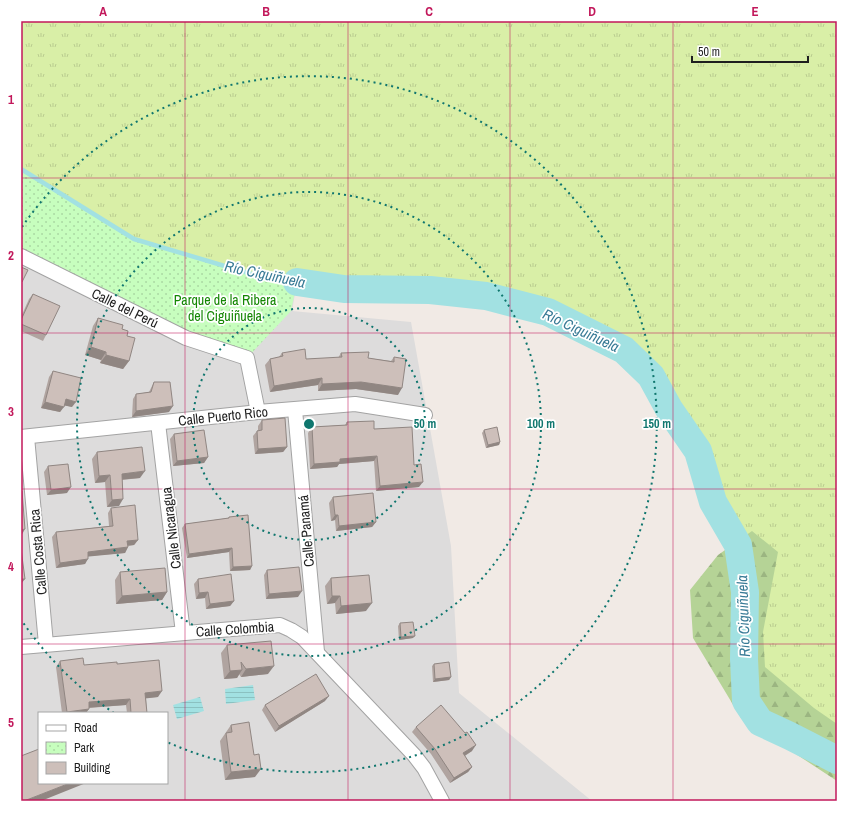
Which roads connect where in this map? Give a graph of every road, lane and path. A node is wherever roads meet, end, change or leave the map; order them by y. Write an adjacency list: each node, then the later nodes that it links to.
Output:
1 (21, 256): 3 (street, Calle del Perú)
2 (295, 410): 3 (street, Calle Puerto Rico); 4 (street, Calle Puerto Rico); 10 (street, Calle Panamá)
3 (258, 412): 5 (street, Calle Puerto Rico)
4 (425, 415)
5 (158, 423): 6 (street, Calle Puerto Rico); 7 (street, Calle Nicaragua)
6 (24, 437): 8 (street, Calle Costa Rica)
7 (183, 633): 8 (street, Calle Colombia); 10 (street, Calle Colombia)
8 (46, 644): 9 (street, Calle Colombia)
9 (21, 647)
10 (317, 652): 11 (street, Calle Colombia)
11 (442, 801)

